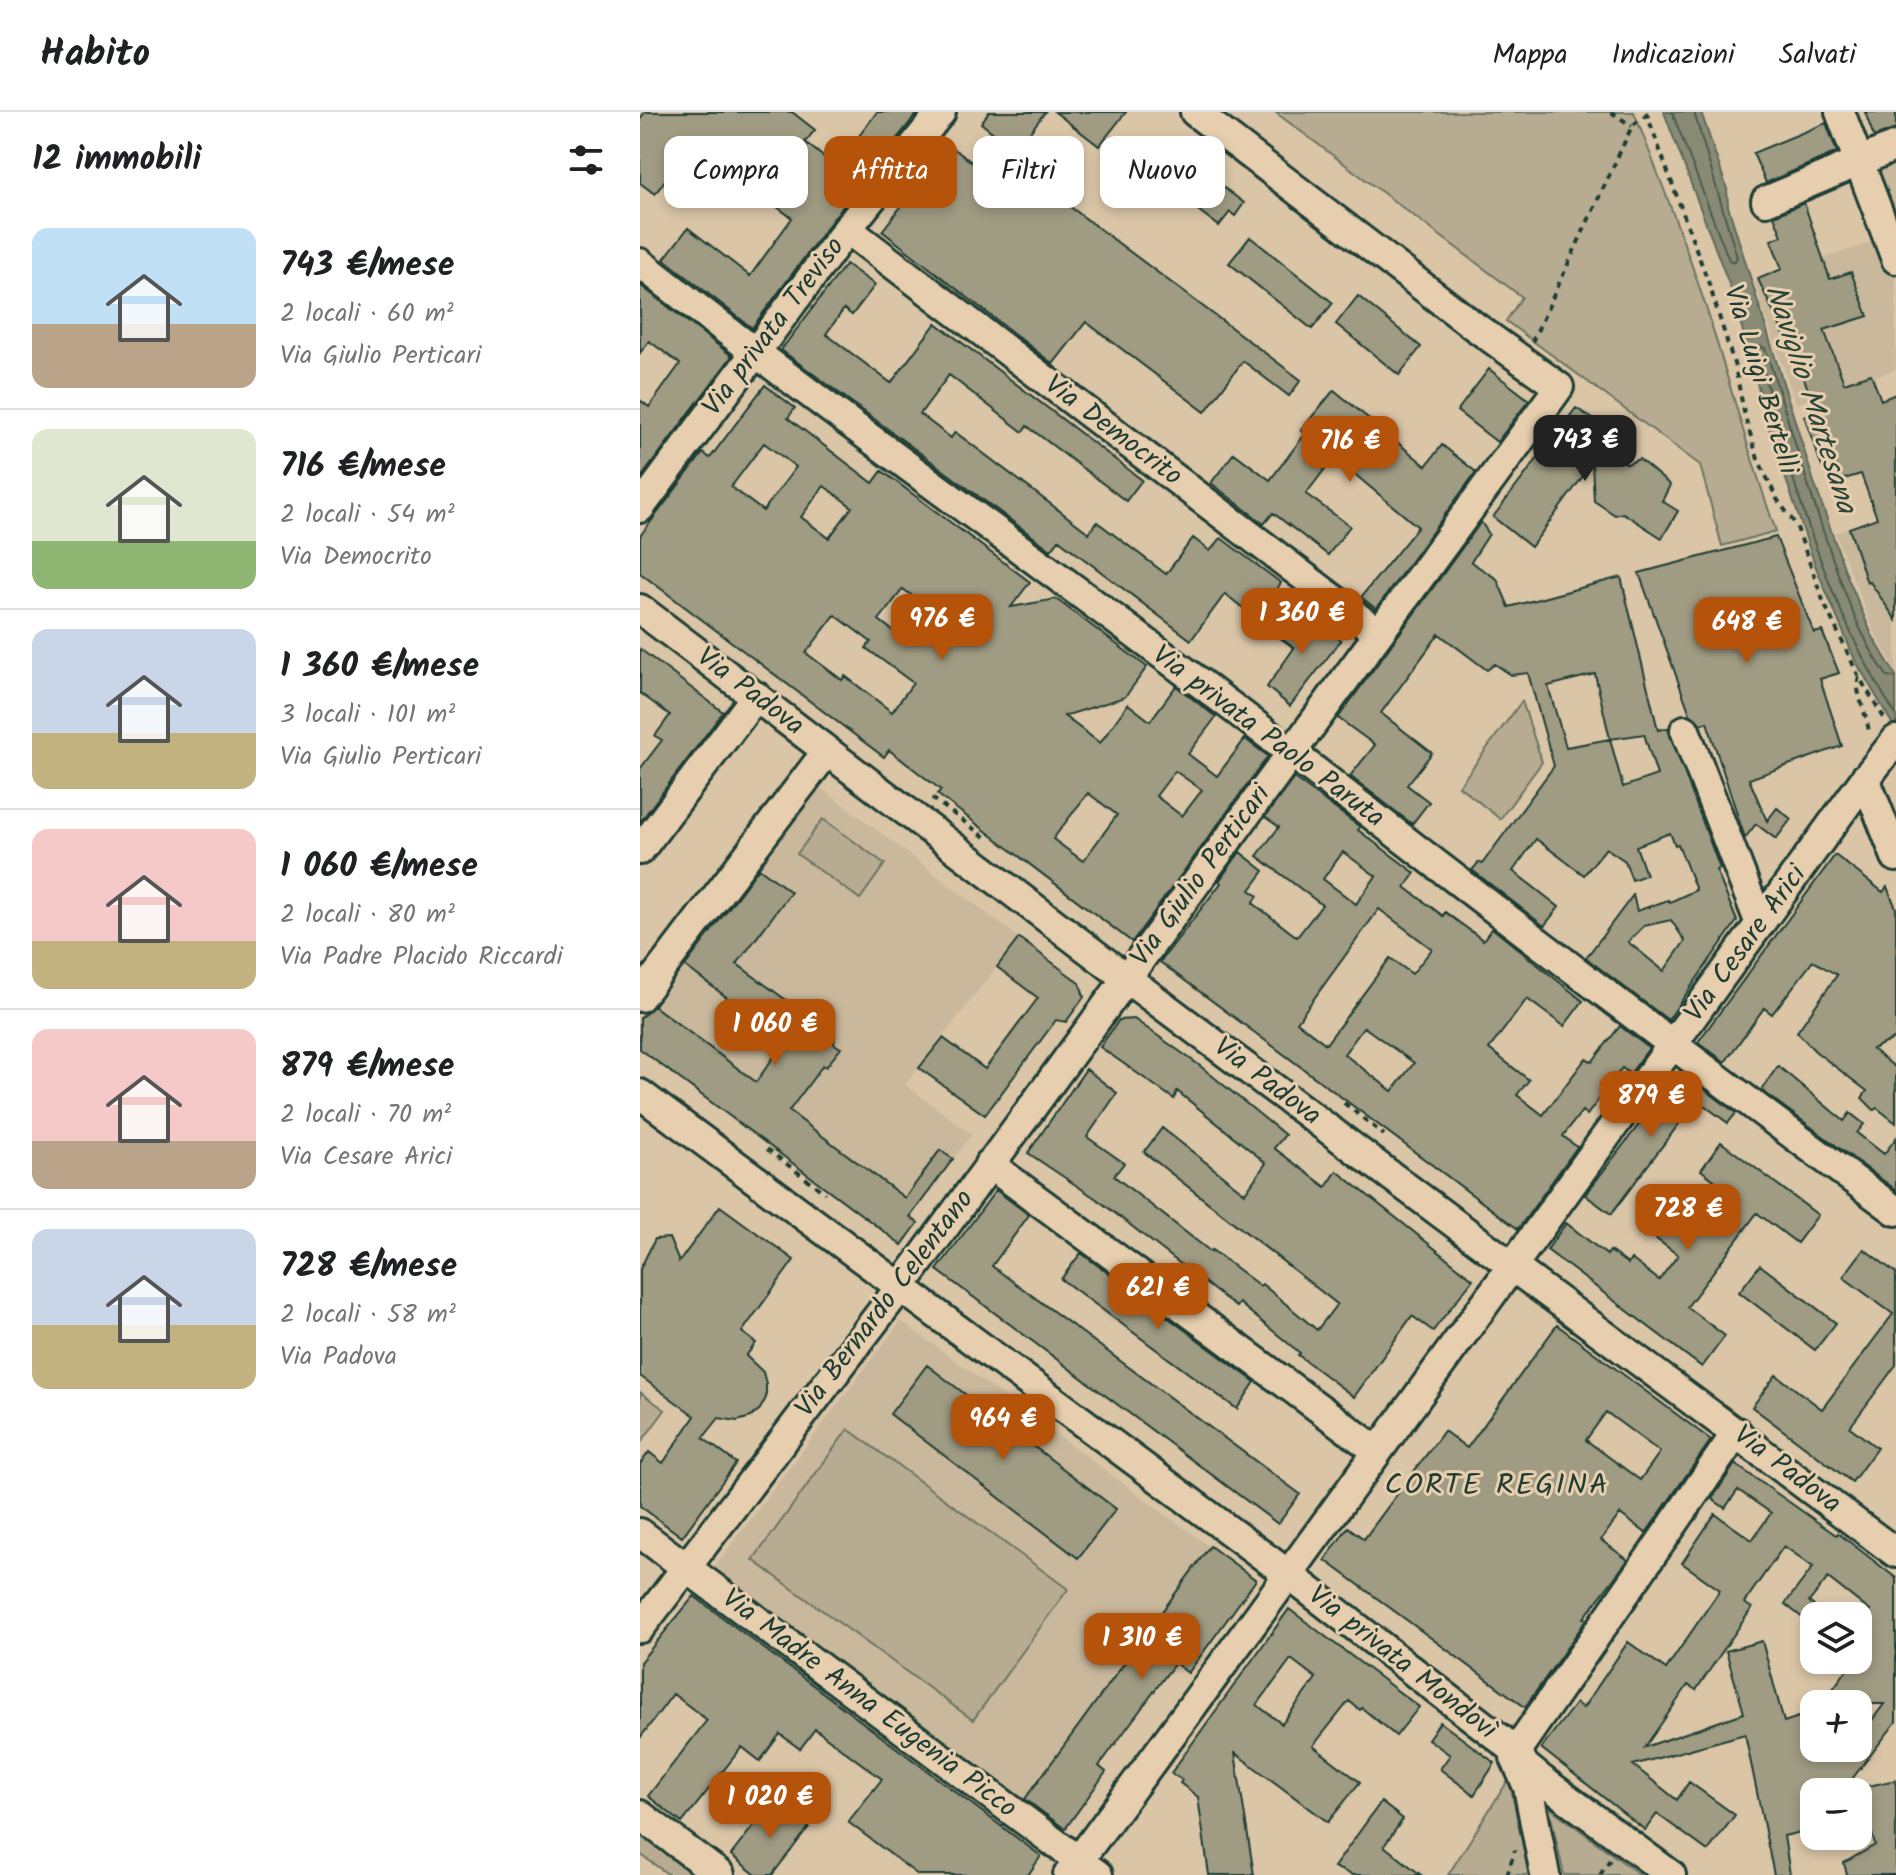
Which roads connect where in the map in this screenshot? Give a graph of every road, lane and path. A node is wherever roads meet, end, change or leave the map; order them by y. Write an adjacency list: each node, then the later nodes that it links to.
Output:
1 (941, 112): 10 (street, Via privata Treviso)
2 (1195, 112): 17 (street, Via Giulio Perticari)
3 (1611, 112): 6 (path)
4 (1840, 112): 8 (street)
5 (1647, 113): 6 (path); 18 (path, Via Luigi Bertelli)
6 (1632, 126): 13 (path)
7 (1896, 146): 8 (street)
8 (1858, 163): 9 (street); 11 (street)
9 (1766, 201)
10 (847, 229): 14 (street, Via privata Treviso); 17 (street, Via Democrito)
11 (1896, 259)
12 (640, 263): 14 (street, Via privata Paolo Paruta)
13 (1530, 344)
14 (754, 353): 15 (street, Via privata Treviso); 23 (street, Via privata Paolo Paruta)
15 (640, 508)
16 (640, 609): 19 (street, Via Padova)
17 (1378, 633): 23 (street, Via Giulio Perticari)
18 (1859, 677): 21 (path, Via Luigi Bertelli); 24 (path)
19 (756, 696): 22 (street, Via Padova); 27 (street)
20 (1685, 730): 29 (street)
21 (1893, 734): 24 (street, Via Cesare Arici)
22 (827, 751): 30 (street, Via Padova); 31 (street)
23 (1291, 753): 30 (street, Via Giulio Perticari); 32 (street, Via privata Paolo Paruta)
24 (1870, 761): 28 (street); 29 (street, Via Cesare Arici)
25 (932, 798): 26 (path)
26 (989, 840)
27 (640, 850)
28 (1896, 857)
29 (1760, 924): 32 (street, Via Cesare Arici)
30 (1126, 978): 37 (street, Via Bernardo Celentano); 40 (street, Via Padova)
31 (640, 997)
32 (1673, 1046): 39 (street, Via privata Paolo Paruta); 40 (street, Via Cesare Arici)
33 (640, 1094): 41 (street, Via privata Mondovì)
34 (1344, 1103): 35 (path)
35 (1384, 1135)
36 (767, 1149): 38 (path)
37 (989, 1164): 41 (street, Via Bernardo Celentano); 43 (street)
38 (825, 1193)
39 (1896, 1211)
40 (1512, 1264): 42 (street, Via Padova); 43 (street, Via Cesare Arici)
41 (900, 1288): 46 (street, Via Bernardo Celentano); 47 (street, Via privata Mondovì)
42 (1737, 1432): 45 (street, Via Padova); 49 (street)
43 (1377, 1451): 47 (street, Via Cesare Arici)
44 (640, 1533): 46 (street, Via Madre Anna Eugenia Picco)
45 (1896, 1553)
46 (686, 1568): 48 (street, Via Bernardo Celentano); 52 (street, Via Madre Anna Eugenia Picco)
47 (1289, 1575): 49 (street, Via privata Mondovì); 52 (street, Via Cesare Arici)
48 (640, 1628)
49 (1516, 1751): 54 (street); 56 (street, Via privata Mondovì)
50 (640, 1815): 53 (street)
51 (1615, 1853): 55 (path)
52 (1082, 1870)
53 (720, 1875)
54 (1545, 1875)
55 (1600, 1875)
56 (1671, 1875)

